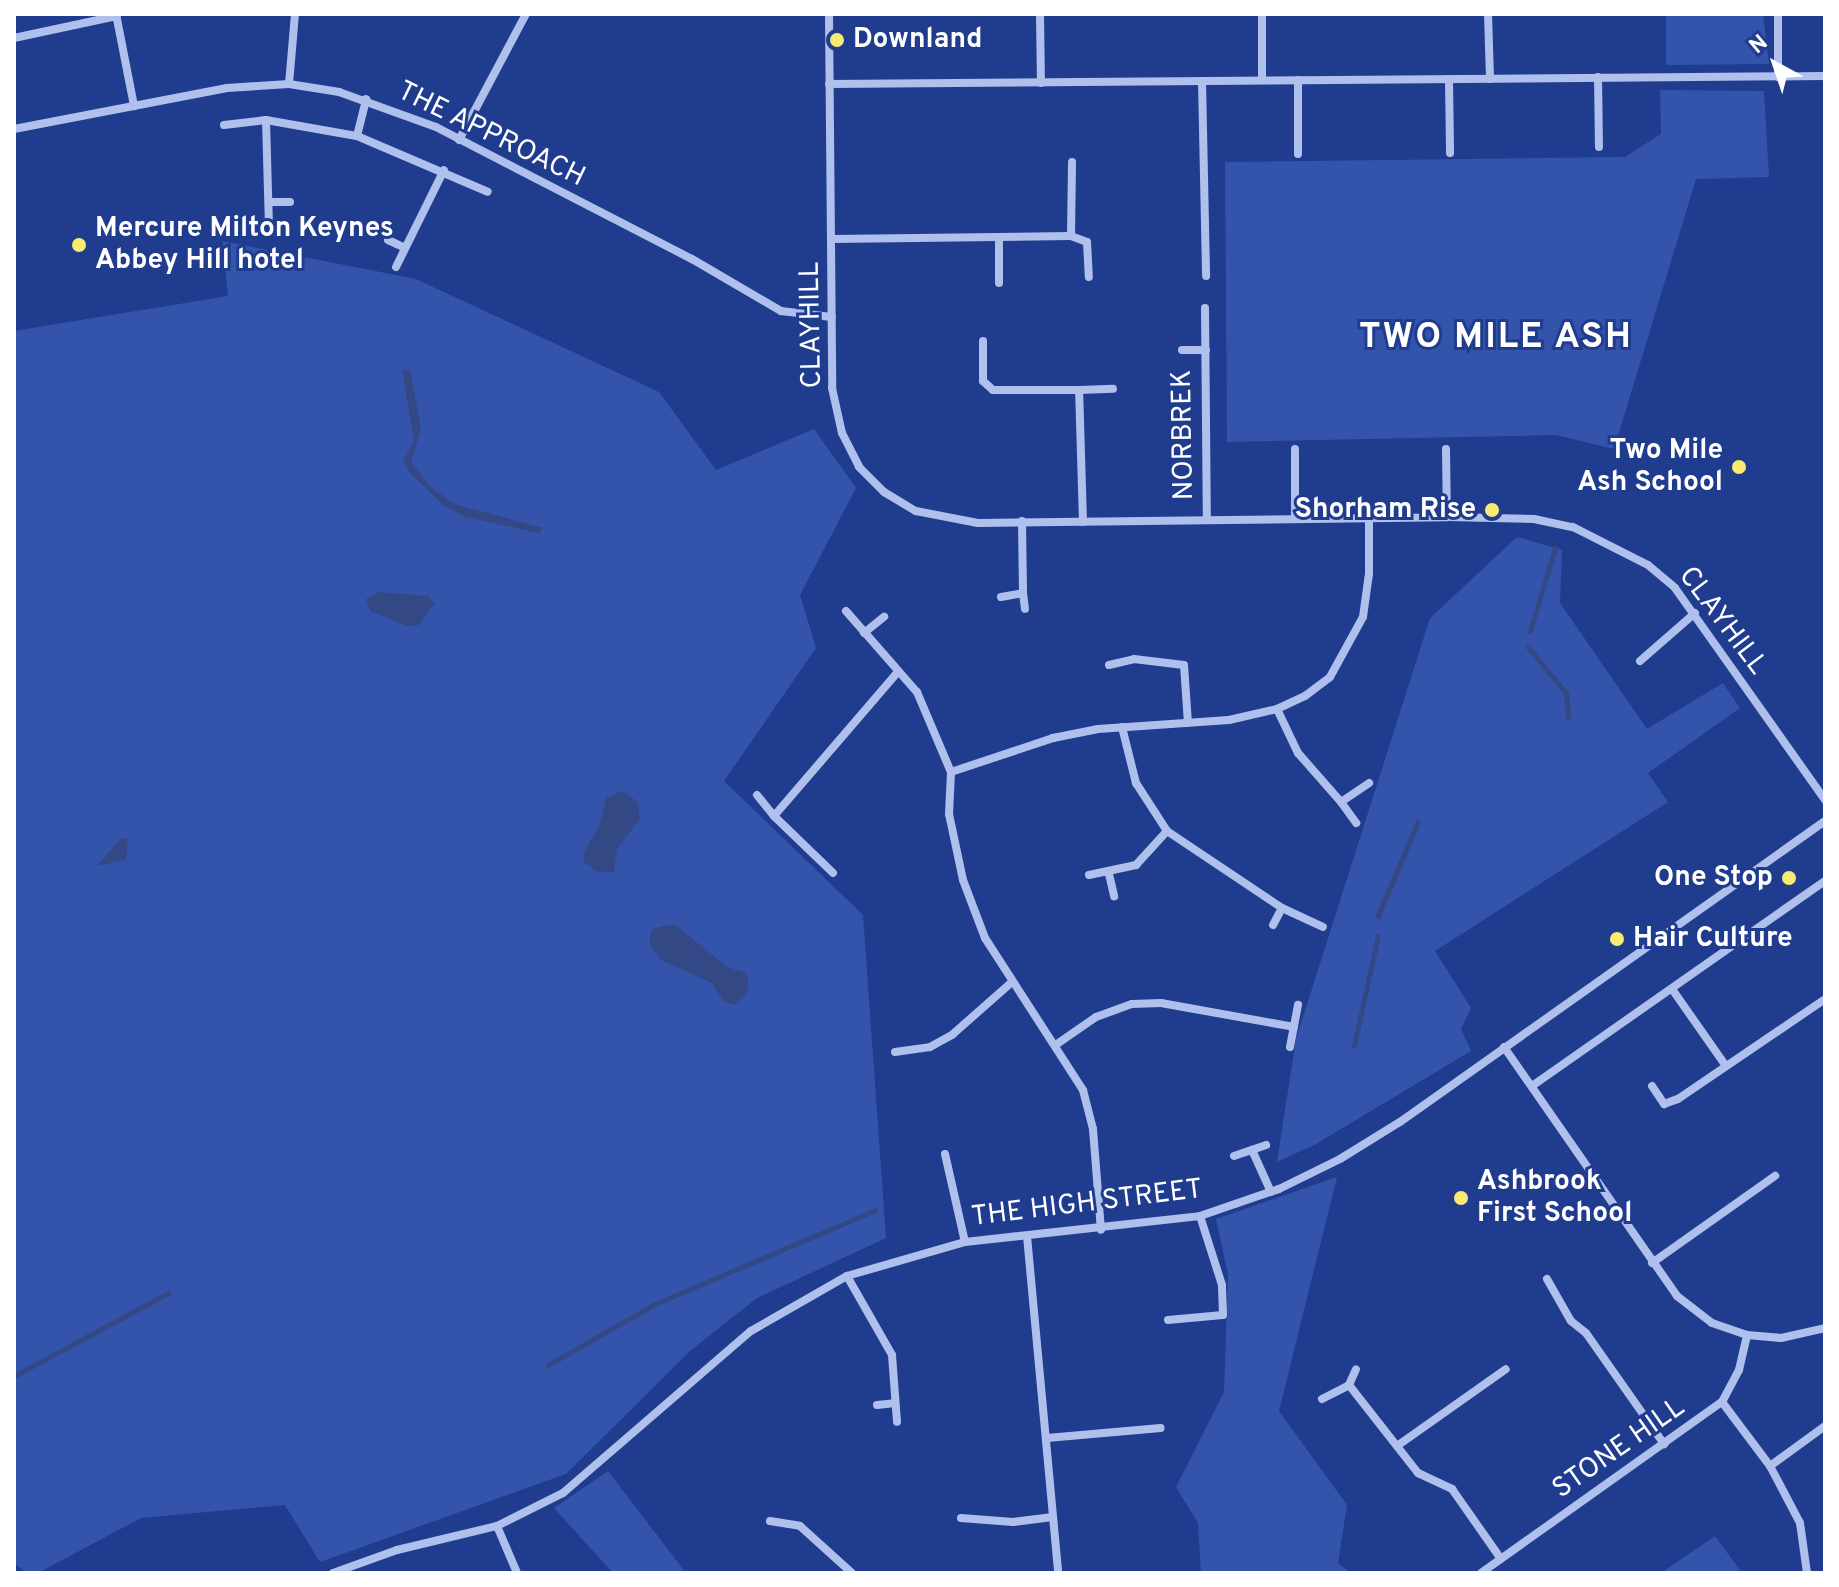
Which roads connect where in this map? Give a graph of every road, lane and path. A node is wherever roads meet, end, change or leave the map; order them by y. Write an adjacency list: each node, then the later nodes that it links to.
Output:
1 (295, 14): 19 (street)
2 (526, 14): 27 (street)
3 (829, 14): 20 (street, CLAYHILL)
4 (1040, 14): 18 (street)
5 (1262, 14): 15 (street)
6 (1488, 14): 14 (street)
7 (1778, 14): 12 (street)
8 (116, 15): 9 (street); 22 (street)
9 (14, 38)
10 (1825, 76): 12 (street)
11 (1598, 77): 12 (street); 14 (street); 28 (street)
12 (1778, 77)
13 (1449, 79): 14 (street); 16 (street); 29 (street)
14 (1490, 79)
15 (1262, 80): 16 (street); 17 (street)
16 (1298, 80): 30 (street)
17 (1202, 81): 18 (street); 43 (street)
18 (1041, 83): 20 (street)
19 (289, 84): 21 (street, THE APPROACH); 22 (street, THE APPROACH)
20 (829, 84): 39 (street, CLAYHILL)
21 (366, 99): 26 (street); 27 (street, THE APPROACH)
22 (134, 106): 25 (street, THE APPROACH)
23 (266, 120): 24 (street); 26 (street); 34 (street)
24 (224, 125)
25 (14, 129)
26 (357, 136): 32 (street)
27 (459, 140): 47 (street, THE APPROACH)
28 (1599, 147)
29 (1450, 153)
30 (1298, 154)
31 (1072, 162): 37 (street)
32 (444, 170): 33 (street); 41 (street)
33 (488, 192)
34 (269, 202): 35 (street); 36 (street)
35 (290, 202)
36 (269, 227)
37 (1071, 236): 38 (street); 44 (street)
38 (999, 238): 39 (street); 45 (street)
39 (832, 239): 47 (street, CLAYHILL)
40 (388, 240): 41 (street)
41 (403, 247): 42 (street)
42 (396, 267)
43 (1206, 276)
44 (1089, 277)
45 (999, 283)
46 (1205, 308): 50 (street, NORBREK)
47 (832, 317): 59 (street, CLAYHILL)
48 (983, 341): 52 (street)
49 (1182, 350): 50 (street, NORBREK)
50 (1206, 350): 58 (street, NORBREK)
51 (1113, 389): 52 (street)
52 (1079, 390): 60 (street)
53 (1295, 449): 57 (street)
54 (1446, 449): 55 (street)
55 (1447, 517): 56 (street, CLAYHILL); 65 (street, CLAYHILL)
56 (1369, 518): 57 (street, CLAYHILL); 71 (street)
57 (1295, 519): 58 (street, CLAYHILL)
58 (1207, 520): 60 (street, CLAYHILL)
59 (1022, 521): 60 (street, CLAYHILL); 61 (street)
60 (1083, 522)
61 (1023, 593): 62 (street); 63 (street)
62 (1001, 597)
63 (1025, 609)
64 (846, 611): 67 (street)
65 (1695, 613): 68 (street); 77 (street, CLAYHILL)
66 (884, 617): 67 (street)
67 (864, 633): 70 (street)
68 (1640, 661)
69 (1109, 665): 72 (street)
70 (898, 672): 74 (street); 79 (street)
71 (1277, 709): 72 (street); 78 (street)
72 (1188, 723): 73 (street)
73 (1122, 727): 74 (street); 82 (street)
74 (951, 772): 91 (street)
75 (1369, 783): 78 (street)
76 (757, 795): 79 (street)
77 (1825, 800)
78 (1341, 802): 81 (street)
79 (774, 816): 83 (street)
80 (1825, 821): 98 (street, THE HIGH STREET)
81 (1356, 823)
82 (1167, 831): 84 (street); 88 (street)
83 (833, 873)
84 (1109, 874): 85 (street); 87 (street)
85 (1089, 875)
86 (1825, 881): 92 (street)
87 (1114, 896)
88 (1282, 908): 89 (street); 90 (street)
89 (1273, 925)
90 (1323, 927)
91 (1012, 982): 96 (street); 99 (street)
92 (1672, 989): 100 (street); 101 (street)
93 (1825, 999): 100 (street)
94 (1298, 1005): 95 (street)
95 (1294, 1027): 96 (street); 97 (street)
96 (1057, 1044): 110 (street)
97 (1290, 1047)
98 (1504, 1047): 101 (street); 108 (street, THE HIGH STREET)
99 (895, 1052)
100 (1726, 1066): 102 (street)
101 (1532, 1086): 113 (street)
102 (1652, 1086)
103 (1266, 1145): 104 (street)
104 (1252, 1150): 106 (street); 108 (street)
105 (945, 1154): 112 (street)
106 (1234, 1156)
107 (1775, 1176): 113 (street)
108 (1271, 1192): 109 (street, THE HIGH STREET)
109 (1200, 1216): 110 (street, THE HIGH STREET); 116 (street)
110 (1101, 1230): 111 (street, THE HIGH STREET)
111 (1027, 1236): 112 (street, THE HIGH STREET); 129 (street)
112 (965, 1242): 114 (street, THE HIGH STREET)
113 (1652, 1263): 118 (street)
114 (847, 1276): 124 (street); 136 (street, THE HIGH STREET)
115 (1547, 1279): 130 (street)
116 (1168, 1320)
117 (1825, 1328): 118 (street)
118 (1747, 1335): 123 (street, STONE HILL)
119 (1356, 1369): 121 (street)
120 (1506, 1369): 131 (street)
121 (1349, 1385): 122 (street); 131 (street)
122 (1322, 1399)
123 (1722, 1402): 130 (street, STONE HILL); 132 (street)
124 (895, 1403): 125 (street); 126 (street)
125 (877, 1405)
126 (897, 1422)
127 (1825, 1426): 132 (street)
128 (1161, 1428): 129 (street)
129 (1047, 1438): 133 (street)
130 (1664, 1444): 137 (street, STONE HILL)
131 (1397, 1446): 137 (street)
132 (1770, 1466): 143 (street)
133 (1053, 1517): 134 (street); 141 (street)
134 (961, 1518)
135 (770, 1521): 140 (street)
136 (497, 1526): 138 (street, THE HIGH STREET); 139 (street)
137 (1501, 1559): 142 (street, STONE HILL)
138 (333, 1573)
139 (517, 1573)
140 (852, 1573)
141 (1058, 1573)
142 (1481, 1573)
143 (1807, 1573)

